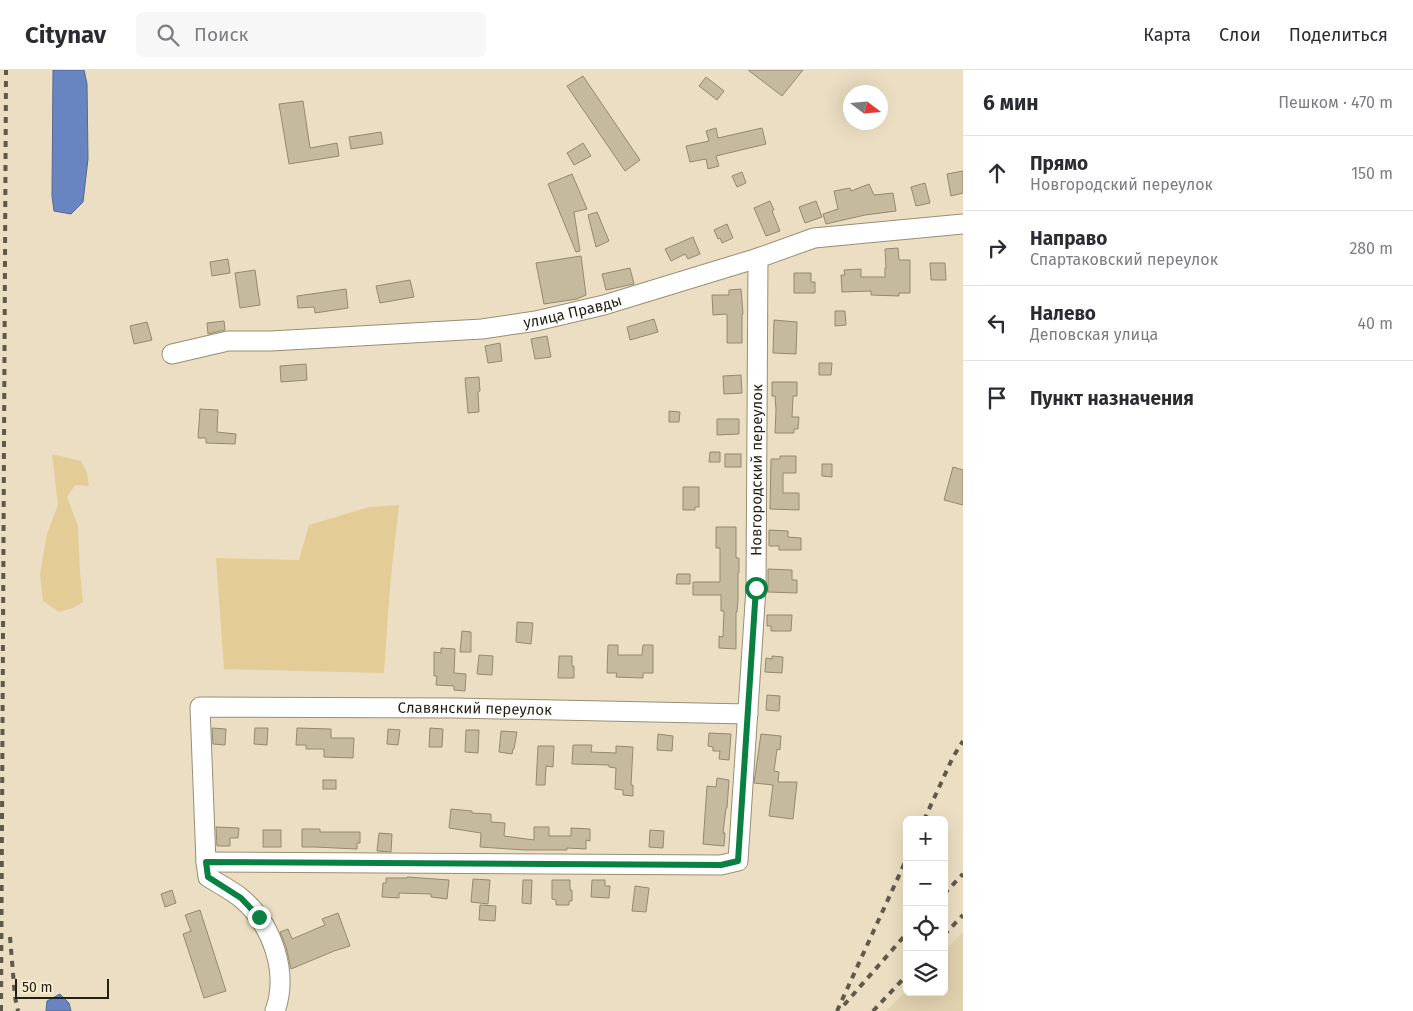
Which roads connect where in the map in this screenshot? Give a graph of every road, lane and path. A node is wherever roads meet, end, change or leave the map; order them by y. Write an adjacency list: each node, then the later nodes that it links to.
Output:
1 (963, 224): 2 (street, улица Правды)
2 (758, 258): 3 (street, улица Правды); 4 (street, Новгородский переулок)
3 (172, 354)
4 (748, 714): 5 (street, Новгородский переулок); 5 (street, Славянский переулок)
5 (206, 862): 6 (street)
6 (274, 1011)

